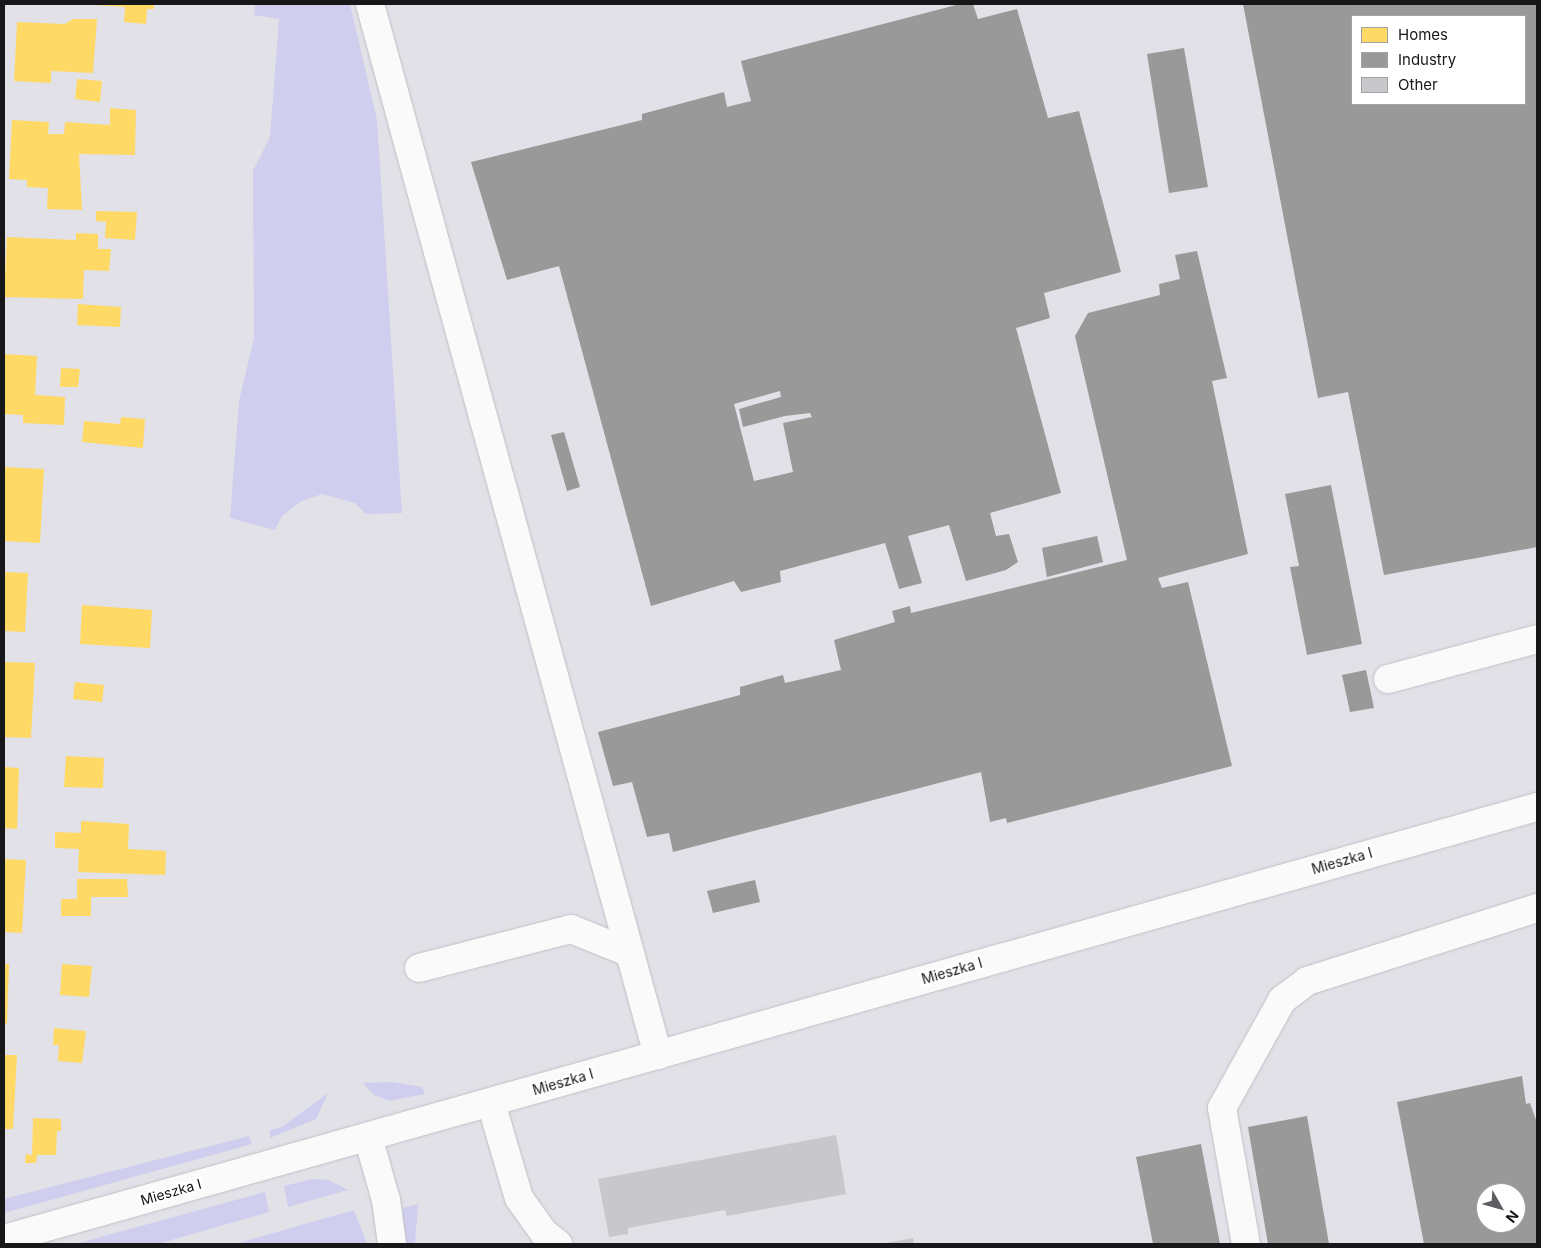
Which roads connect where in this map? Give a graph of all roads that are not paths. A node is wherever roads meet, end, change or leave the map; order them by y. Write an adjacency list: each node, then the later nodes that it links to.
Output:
1 (370, 4): 6 (street)
2 (1537, 639): 3 (street)
3 (1388, 679)
4 (1537, 807): 8 (street, Mieszka I)
5 (1537, 908): 14 (street)
6 (628, 952): 7 (street); 8 (street)
7 (419, 968)
8 (658, 1055): 9 (street, Mieszka I)
9 (492, 1103): 10 (street, Mieszka I); 13 (street)
10 (368, 1137): 11 (street, Mieszka I); 12 (street)
11 (4, 1239)
12 (392, 1244)
13 (558, 1244)
14 (1246, 1244)

